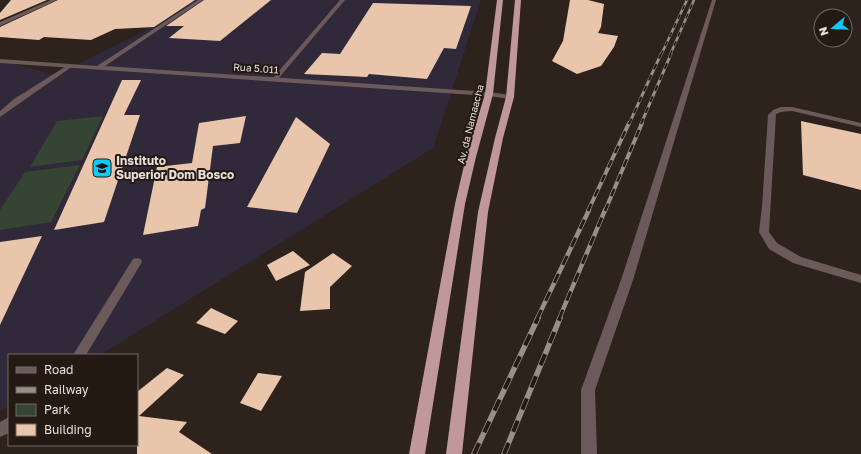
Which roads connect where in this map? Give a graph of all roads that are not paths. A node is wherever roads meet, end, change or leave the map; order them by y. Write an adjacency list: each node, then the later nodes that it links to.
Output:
1 (55, 0): 7 (street)
2 (201, 0): 10 (street)
3 (343, 0): 11 (street)
4 (500, 0): 12 (highway, Av. da Namaacha)
5 (518, 0): 13 (highway)
6 (714, 0): 21 (street)
7 (0, 24)
8 (0, 61): 9 (street, Rua 5.011)
9 (70, 66): 10 (street, Rua 5.011); 14 (street)
10 (98, 68): 11 (street, Rua 5.011)
11 (274, 80): 12 (street, Rua 5.011)
12 (489, 94): 13 (street, Rua 5.011); 19 (highway, Av. da Namaacha)
13 (510, 97): 20 (highway)
14 (0, 114)
15 (861, 125): 17 (street)
16 (137, 262): 18 (street)
17 (861, 279)
18 (80, 354)
19 (417, 454)
20 (454, 454)
21 (589, 454)

